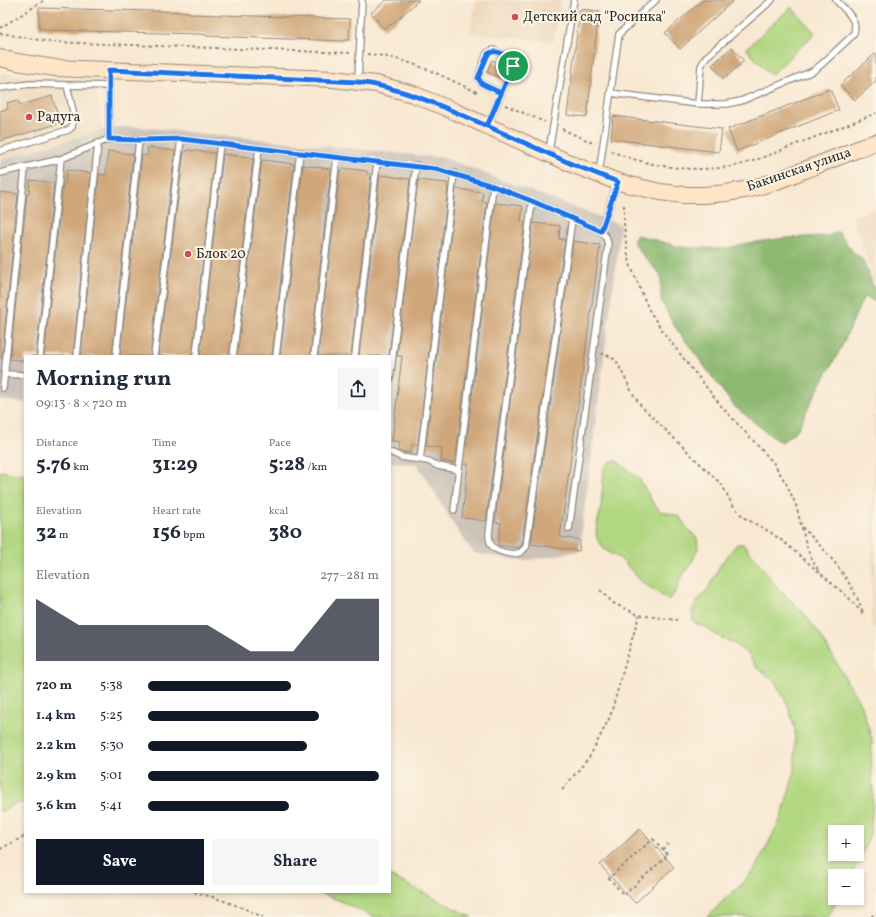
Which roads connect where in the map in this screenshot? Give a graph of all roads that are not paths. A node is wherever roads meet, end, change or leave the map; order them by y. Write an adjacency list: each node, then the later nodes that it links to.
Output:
1 (362, 0): 8 (lane)
2 (574, 0): 25 (lane)
3 (656, 0): 13 (lane)
4 (772, 0): 14 (lane)
5 (836, 0): 14 (lane)
6 (0, 58): 7 (street, Бакинская улица)
7 (109, 70): 8 (street, Бакинская улица); 10 (lane)
8 (358, 82): 15 (street, Бакинская улица)
9 (67, 85): 10 (lane); 11 (lane); 23 (lane)
10 (109, 86): 16 (lane)
11 (0, 88)
12 (501, 93): 12 (lane); 15 (lane)
13 (610, 93): 14 (lane); 33 (lane)
14 (698, 104)
15 (487, 126): 25 (street, Бакинская улица)
16 (109, 139): 18 (lane); 20 (lane)
17 (181, 139): 18 (lane); 21 (lane); 42 (lane)
18 (139, 140): 41 (lane)
19 (876, 142): 34 (street, Бакинская улица)
20 (98, 143): 27 (lane); 40 (lane)
21 (220, 143): 22 (lane); 43 (lane)
22 (259, 148): 24 (lane); 44 (lane)
23 (0, 151)
24 (300, 152): 26 (lane); 45 (lane)
25 (549, 154): 33 (street, Бакинская улица)
26 (337, 157): 28 (lane); 46 (lane)
27 (61, 159): 30 (lane); 39 (lane)
28 (377, 162): 29 (lane); 47 (lane)
29 (416, 165): 32 (lane); 48 (lane)
30 (25, 168): 31 (lane); 49 (lane)
31 (0, 173)
32 (454, 173): 35 (lane); 53 (lane)
33 (599, 175): 34 (street, Бакинская улица)
34 (618, 182): 38 (lane)
35 (493, 186): 36 (lane); 54 (lane)
36 (532, 201): 37 (lane); 37 (lane)
37 (572, 219): 38 (lane)
38 (601, 231): 56 (lane)
39 (40, 355)
40 (77, 355)
41 (116, 355)
42 (154, 355)
43 (196, 355)
44 (233, 355)
45 (276, 355)
46 (314, 355)
47 (355, 355)
48 (391, 371)
49 (4, 374): 50 (lane); 51 (lane)
50 (24, 375)
51 (3, 388)
52 (391, 452): 53 (lane)
53 (420, 460): 54 (lane)
54 (459, 470): 55 (lane)
55 (454, 510)
56 (568, 529)

